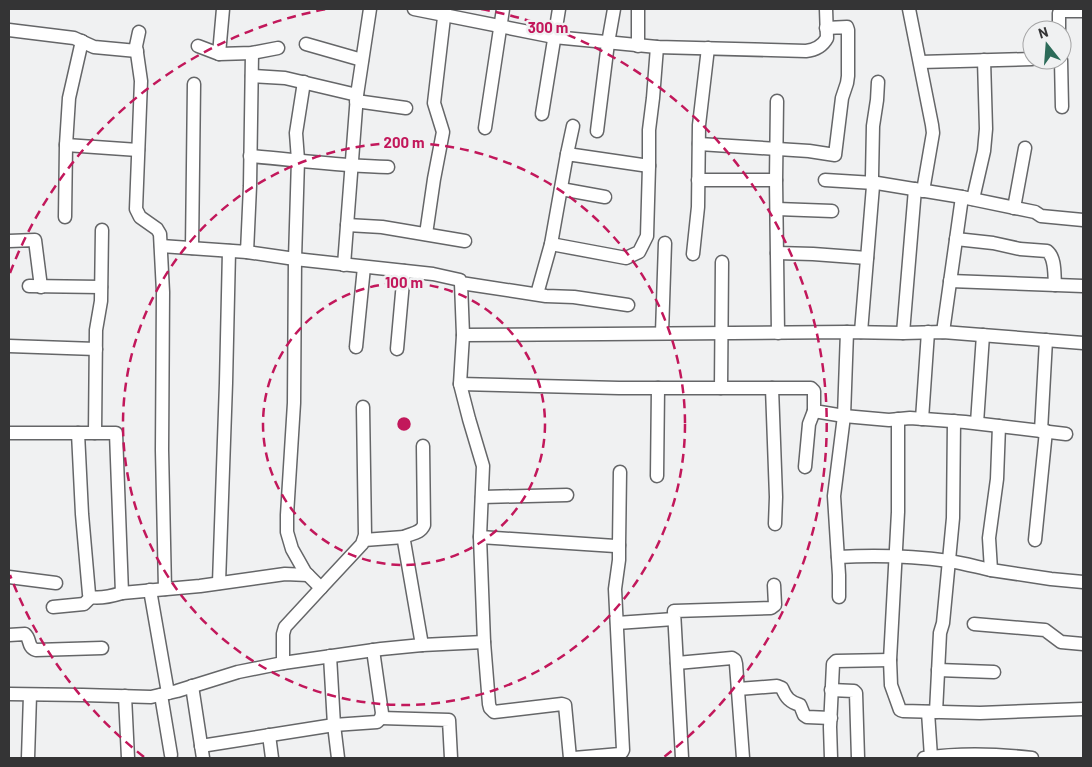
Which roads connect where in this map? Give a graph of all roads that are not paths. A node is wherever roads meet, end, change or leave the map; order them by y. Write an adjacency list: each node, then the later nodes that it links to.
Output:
1 (223, 9): 28 (street)
2 (370, 9): 30 (street)
3 (414, 9): 11 (street)
4 (503, 9): 13 (street)
5 (559, 9): 17 (street)
6 (614, 9): 19 (street)
7 (638, 9): 22 (street)
8 (826, 9): 14 (street)
9 (909, 9): 32 (street)
10 (1083, 11): 12 (street)
11 (444, 12): 13 (street); 72 (street)
12 (1059, 20)
13 (500, 27): 17 (street); 44 (street)
14 (826, 28): 25 (street); 49 (street)
15 (9, 30): 18 (street)
16 (139, 32): 26 (street)
17 (554, 37): 19 (street); 42 (street)
18 (82, 41): 26 (street); 46 (street)
19 (608, 43): 22 (street); 45 (street)
20 (306, 44): 30 (street)
21 (198, 46): 28 (street)
22 (638, 46): 23 (street)
23 (657, 47): 25 (street); 55 (street)
24 (278, 48): 27 (street)
25 (708, 48): 47 (street)
26 (137, 51): 50 (street)
27 (252, 53): 28 (street); 34 (street)
28 (219, 54)
29 (1022, 59): 31 (street)
30 (362, 60): 38 (street)
31 (984, 60): 32 (street); 64 (street)
32 (920, 62): 62 (street)
33 (1061, 70): 40 (street)
34 (252, 76): 35 (street); 52 (street)
35 (304, 82): 38 (street); 53 (street)
36 (878, 82): 60 (street)
37 (194, 84): 79 (street)
38 (357, 98): 41 (street); 54 (street)
39 (777, 101): 49 (street)
40 (1062, 107)
41 (406, 108)
42 (542, 114)
43 (572, 126): 51 (street)
44 (485, 128)
45 (597, 131)
46 (66, 144): 50 (street); 68 (street)
47 (699, 144): 49 (street); 57 (street)
48 (1025, 148): 65 (street)
49 (776, 149): 58 (street)
50 (138, 150): 78 (street)
51 (567, 154): 55 (street); 61 (street)
52 (250, 156): 53 (street); 81 (street)
53 (298, 160): 54 (street); 85 (street)
54 (351, 166): 56 (street); 70 (street)
55 (649, 166): 77 (street)
56 (388, 167)
57 (698, 180): 58 (street); 83 (street)
58 (776, 180): 66 (street)
59 (825, 180): 60 (street)
60 (874, 185): 62 (street); 84 (street)
61 (561, 189): 63 (street); 77 (street)
62 (919, 190): 64 (street); 103 (street)
63 (605, 197)
64 (967, 198): 65 (street); 73 (street)
65 (1014, 208): 69 (street)
66 (776, 209): 67 (street); 82 (street)
67 (832, 211)
68 (65, 216)
69 (1083, 220)
70 (347, 225): 72 (street); 87 (street)
71 (102, 230): 94 (street)
72 (426, 234): 75 (street)
73 (956, 239): 90 (street); 92 (street)
74 (9, 240): 94 (street)
75 (465, 241)
76 (665, 243): 105 (street)
77 (551, 244): 95 (street)
78 (161, 246): 79 (street); 153 (street)
79 (192, 248): 80 (street)
80 (229, 251): 81 (street); 150 (street)
81 (247, 252): 85 (street)
82 (777, 253): 84 (street); 102 (street)
83 (693, 254)
84 (867, 258): 98 (street)
85 (295, 260): 87 (street); 146 (street)
86 (722, 262): 101 (street)
87 (344, 265): 88 (street)
88 (364, 267): 89 (street); 110 (street)
89 (404, 271): 91 (street); 112 (street)
90 (950, 281): 92 (street); 100 (street)
91 (461, 283): 95 (street); 104 (street)
92 (1055, 285): 93 (street)
93 (1083, 286)
94 (102, 287): 111 (street)
95 (537, 294): 96 (street)
96 (628, 305)
97 (847, 332): 98 (street); 102 (street); 119 (street)
98 (861, 332): 103 (street)
99 (928, 332): 100 (street); 103 (street); 121 (street)
100 (943, 332): 106 (street)
101 (720, 333): 102 (street); 105 (street); 115 (street)
102 (778, 333)
103 (903, 333)
104 (463, 334): 105 (street); 113 (street)
105 (662, 334)
106 (983, 335): 107 (street); 123 (street)
107 (1046, 340): 108 (street); 125 (street)
108 (1083, 343)
109 (9, 346): 111 (street)
110 (356, 347)
111 (96, 349): 128 (street)
112 (397, 350)
113 (460, 384): 114 (street); 135 (street)
114 (658, 388): 115 (street); 133 (street)
115 (721, 388): 116 (street)
116 (772, 388): 118 (street); 136 (street)
117 (363, 407): 139 (street)
118 (814, 411): 119 (street); 131 (street)
119 (844, 416): 120 (street); 143 (street)
120 (898, 419): 121 (street); 142 (street)
121 (922, 419): 122 (street)
122 (954, 421): 123 (street); 144 (street)
123 (977, 423): 124 (street)
124 (999, 426): 125 (street); 145 (street)
125 (1044, 431): 129 (street); 140 (street)
126 (9, 433): 127 (street)
127 (78, 433): 128 (street); 156 (street)
128 (95, 433): 155 (street)
129 (1066, 434)
130 (423, 446): 137 (street)
131 (805, 466)
132 (620, 472): 141 (street)
133 (657, 476)
134 (567, 494): 135 (street)
135 (482, 497): 138 (street)
136 (775, 524)
137 (404, 537): 139 (street); 165 (street)
138 (480, 537): 141 (street); 163 (street)
139 (364, 540): 152 (street)
140 (1035, 540)
141 (619, 545): 160 (street)
142 (896, 556): 143 (street); 144 (street); 169 (street)
143 (838, 557): 157 (street)
144 (950, 561): 145 (street); 172 (street)
145 (991, 570): 148 (street)
146 (308, 575): 150 (street); 152 (street)
147 (9, 577): 149 (street)
148 (1083, 582)
149 (56, 583)
150 (219, 584): 153 (street)
151 (774, 584): 159 (street)
152 (321, 588): 170 (street)
153 (165, 589): 154 (street)
154 (150, 590): 155 (street); 179 (street)
155 (122, 592): 156 (street)
156 (91, 597): 158 (street)
157 (839, 597)
158 (53, 607)
159 (674, 619): 160 (street); 171 (street)
160 (617, 623): 195 (street)
161 (974, 624): 164 (street)
162 (9, 635): 166 (street)
163 (484, 642): 165 (street); 194 (street)
164 (1083, 644)
165 (422, 645): 167 (street)
166 (102, 648)
167 (373, 650): 168 (street); 183 (street)
168 (330, 656): 170 (street); 185 (street)
169 (890, 660): 176 (street); 182 (street)
170 (284, 663): 174 (street)
171 (677, 663): 175 (street); 196 (street)
172 (938, 670): 173 (street); 182 (street)
173 (994, 672)
174 (192, 686): 179 (street); 187 (street)
175 (738, 689): 184 (street); 197 (street)
176 (832, 690): 184 (street); 199 (street)
177 (9, 694): 178 (street)
178 (30, 694): 180 (street); 189 (street)
179 (164, 694): 180 (street); 188 (street)
180 (125, 696): 190 (street)
181 (1083, 709): 182 (street)
182 (932, 712): 200 (street)
183 (381, 718): 185 (street); 193 (street)
184 (831, 718): 198 (street)
185 (334, 725): 186 (street); 192 (street)
186 (269, 735): 187 (street); 191 (street)
187 (202, 752)
188 (171, 755)
189 (28, 758)
190 (128, 758)
191 (272, 758)
192 (338, 758)
193 (451, 758)
194 (570, 758)
195 (574, 758)
196 (682, 758)
197 (743, 758)
198 (831, 758)
199 (858, 758)
200 (927, 758): 201 (street)
201 (1032, 758)

